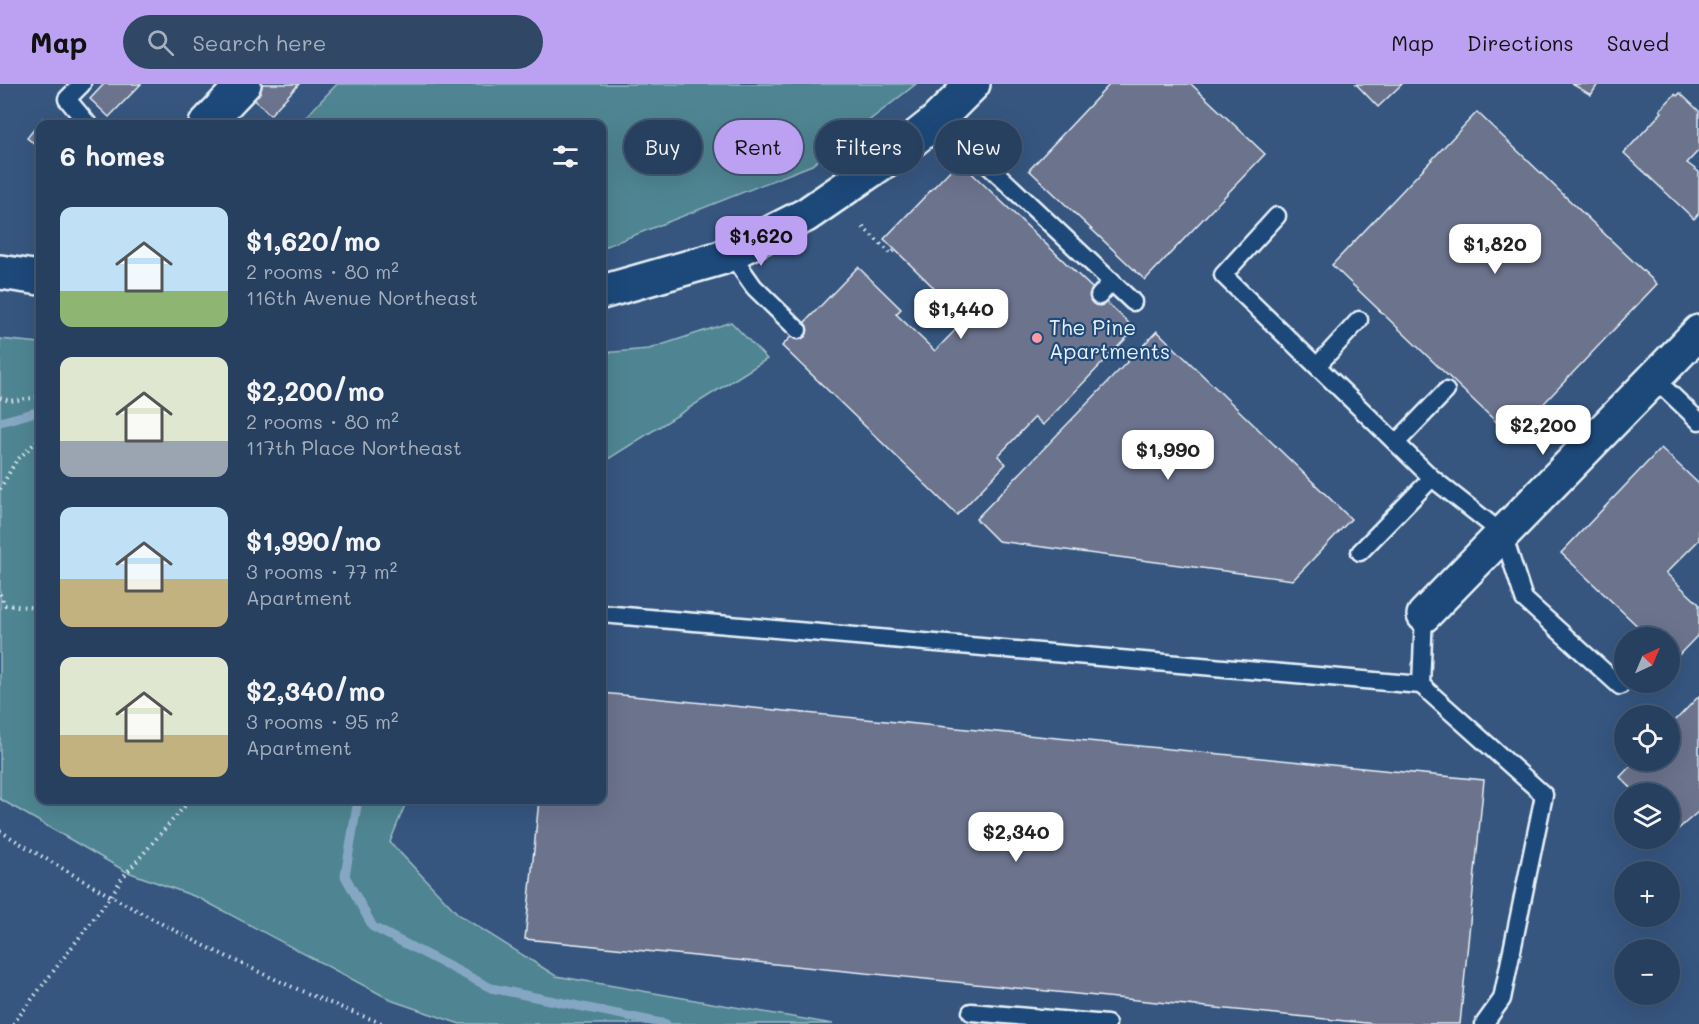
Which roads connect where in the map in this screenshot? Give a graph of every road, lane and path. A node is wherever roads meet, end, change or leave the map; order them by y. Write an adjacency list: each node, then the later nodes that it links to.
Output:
1 (82, 84): 5 (lane)
2 (244, 84): 6 (street)
3 (972, 84): 4 (street)
4 (938, 118): 10 (street); 13 (lane)
5 (85, 120)
6 (210, 120)
7 (1277, 216): 20 (lane)
8 (863, 227): 9 (path)
9 (895, 250)
10 (726, 256): 14 (street); 18 (lane)
11 (0, 272): 12 (street)
12 (36, 277)
13 (1112, 281): 15 (lane); 16 (lane)
14 (606, 291)
15 (1099, 296)
16 (1133, 302)
17 (1359, 320): 20 (lane)
18 (798, 330)
19 (1699, 332): 21 (street)
20 (1317, 366): 27 (lane)
21 (1654, 378): 25 (lane); 30 (street)
22 (1446, 391): 27 (lane)
23 (0, 398): 24 (path)
24 (36, 398)
25 (1699, 421)
26 (36, 442): 29 (path)
27 (1396, 443): 28 (lane)
28 (1432, 478): 30 (lane); 31 (lane)
29 (0, 489)
30 (1503, 534): 35 (street); 36 (lane)
31 (1360, 552)
32 (0, 594): 33 (path)
33 (36, 608)
34 (606, 614): 37 (lane)
35 (1424, 615): 37 (lane)
36 (1614, 681)
37 (1421, 685): 45 (lane)
38 (187, 804): 40 (path)
39 (0, 831): 40 (path)
40 (111, 896): 42 (path); 43 (path)
41 (971, 1012): 44 (lane)
42 (13, 1024)
43 (384, 1024)
44 (1107, 1024)
45 (1484, 1024)

